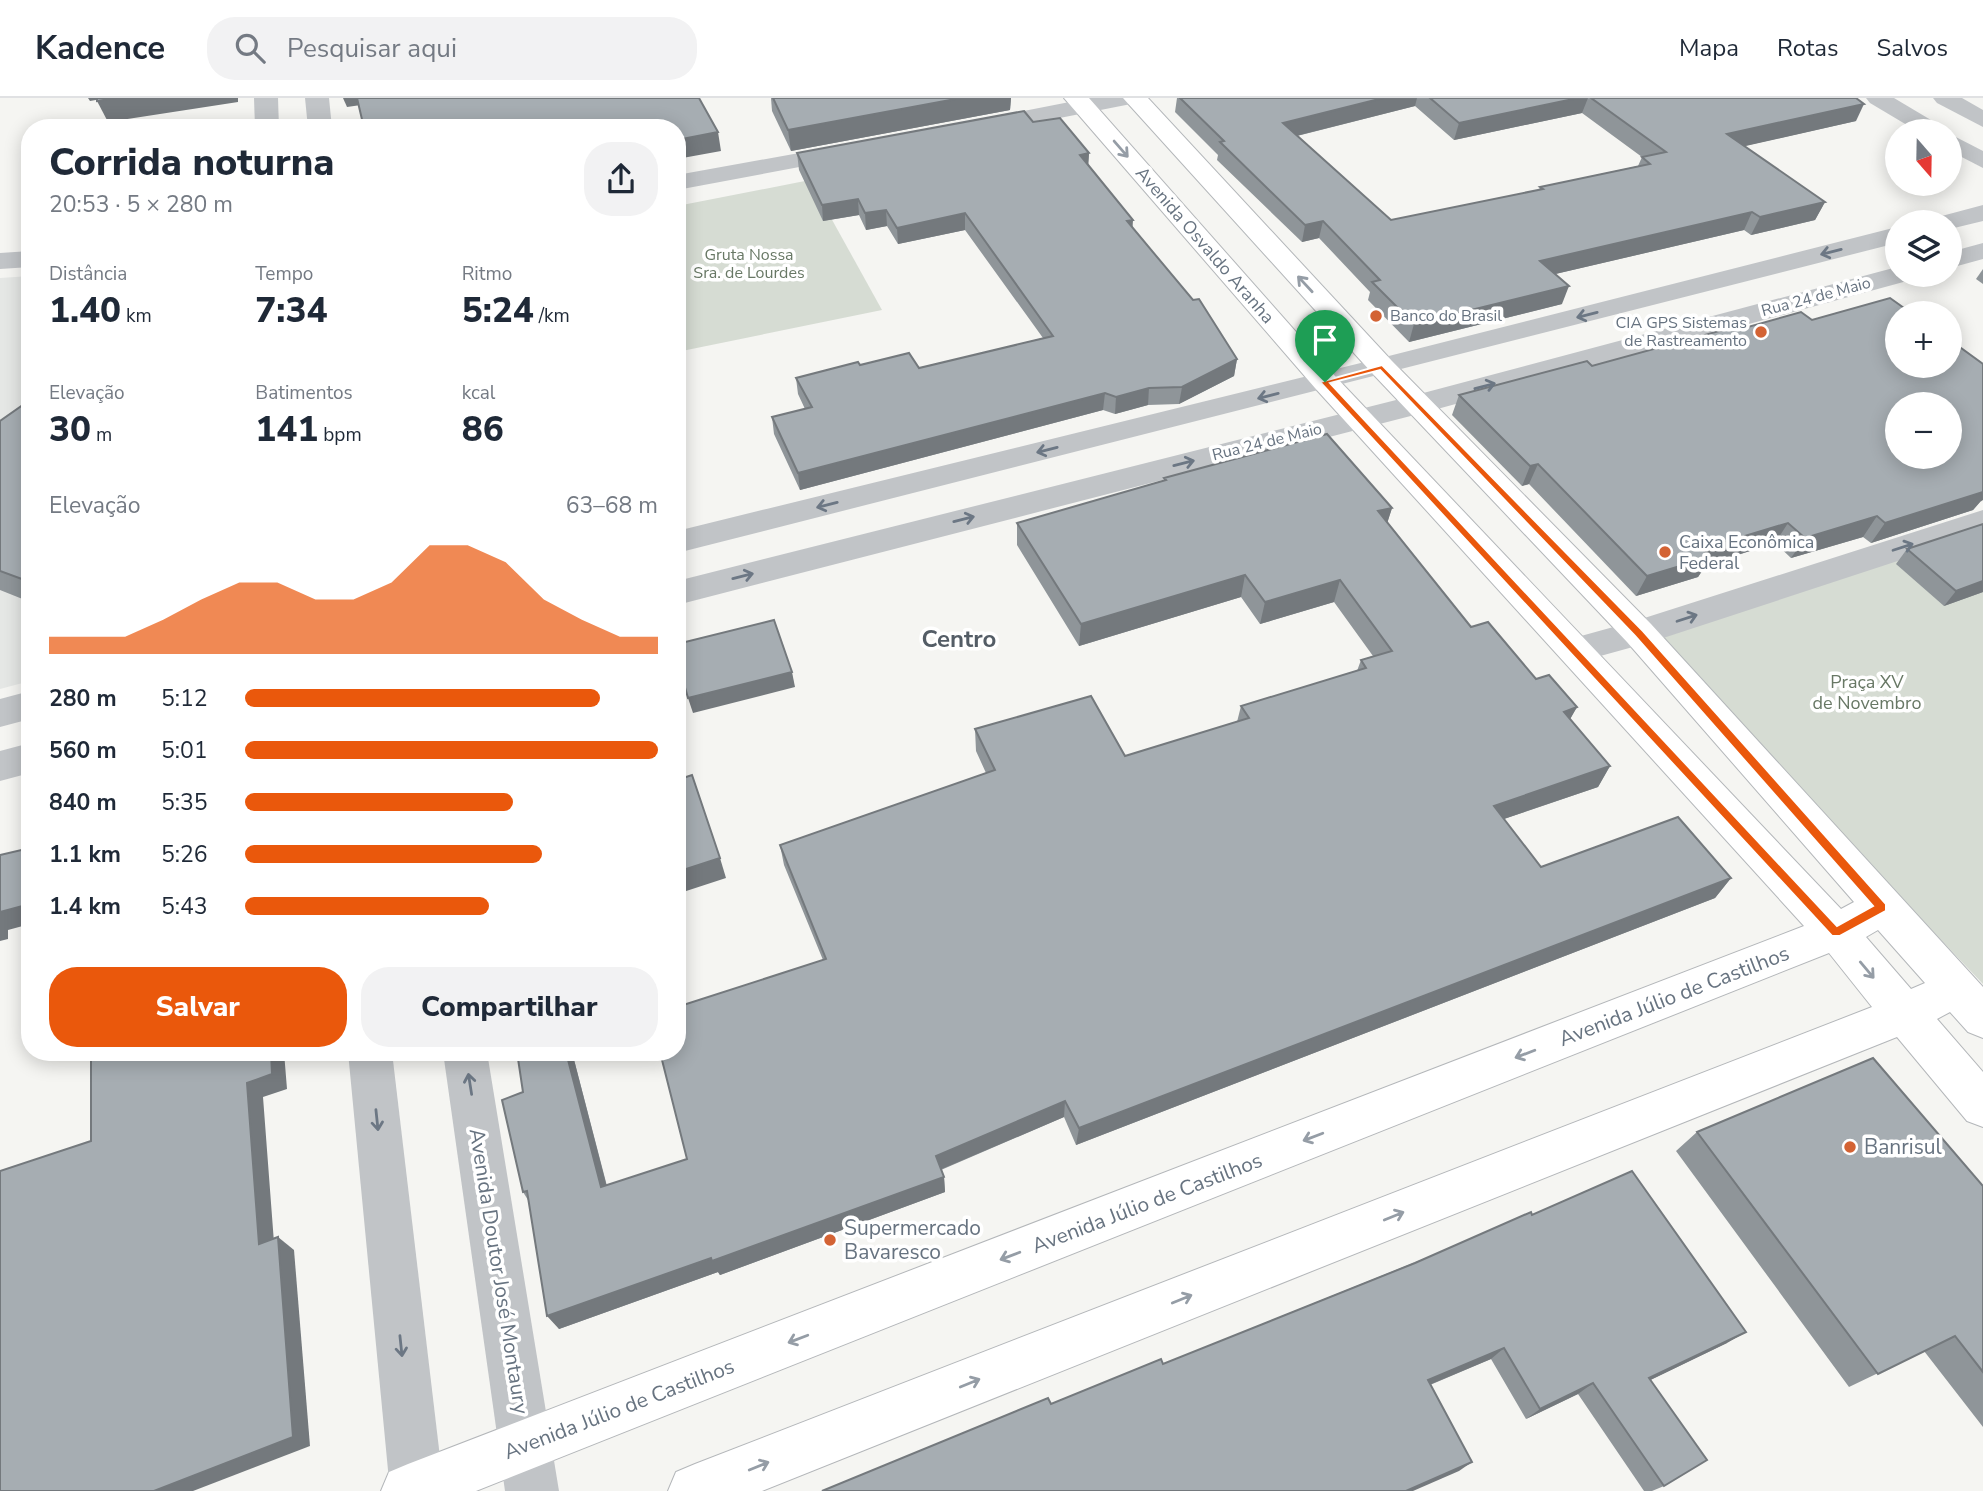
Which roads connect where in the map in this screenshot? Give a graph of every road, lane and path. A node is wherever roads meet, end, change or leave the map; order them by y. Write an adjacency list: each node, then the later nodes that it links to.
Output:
1 (266, 98): 8 (street)
2 (317, 98): 9 (street)
3 (1126, 98): 7 (street)
4 (1135, 98): 25 (main road, one-way to 4)
5 (1878, 98): 10 (street)
6 (1945, 98): 11 (street)
7 (1080, 102): 12 (street); 26 (main road, Avenida Osvaldo Aranha, one-way to 26)
8 (267, 119)
9 (319, 119)
10 (1913, 119)
11 (1983, 120)
12 (948, 132)
13 (867, 148): 16 (street)
14 (1962, 148): 15 (street)
15 (1983, 161)
16 (686, 181)
17 (1983, 213): 18 (street)
18 (1962, 218)
19 (1885, 238): 25 (street, one-way to 25)
20 (1983, 251): 21 (street)
21 (1962, 257)
22 (21, 260): 23 (street)
23 (0, 261)
24 (1885, 278): 27 (street, Rua 24 de Maio, one-way to 24)
25 (1382, 367): 26 (street); 27 (main road)
26 (1325, 382): 28 (main road, Avenida Osvaldo Aranha); 30 (street, one-way to 30)
27 (1419, 404): 28 (street, Rua 24 de Maio); 32 (main road)
28 (1359, 418): 31 (street, Rua 24 de Maio, one-way to 28); 33 (main road, Avenida Osvaldo Aranha)
29 (1983, 521): 32 (street, one-way to 29)
30 (686, 540)
31 (686, 591)
32 (1639, 633): 33 (street); 38 (main road)
33 (1574, 650): 39 (main road, Avenida Osvaldo Aranha)
34 (21, 707): 35 (street)
35 (0, 713)
36 (21, 760): 37 (street)
37 (0, 766)
38 (1882, 908): 39 (main road, Avenida Júlio de Castilhos); 40 (main road)
39 (1836, 932): 41 (main road, Avenida Osvaldo Aranha, one-way to 41); 45 (main road, Avenida Júlio de Castilhos, one-way to 45)
40 (1970, 1003): 41 (main road)
41 (1904, 1014): 44 (main road, Avenida Osvaldo Aranha); 47 (main road, one-way to 41)
42 (371, 1061): 46 (street, one-way to 46)
43 (466, 1061): 45 (street, Avenida Doutor José Montaury, one-way to 43)
44 (1983, 1106)
45 (529, 1468): 46 (main road, Avenida Júlio de Castilhos)
46 (414, 1490)
47 (695, 1491)

